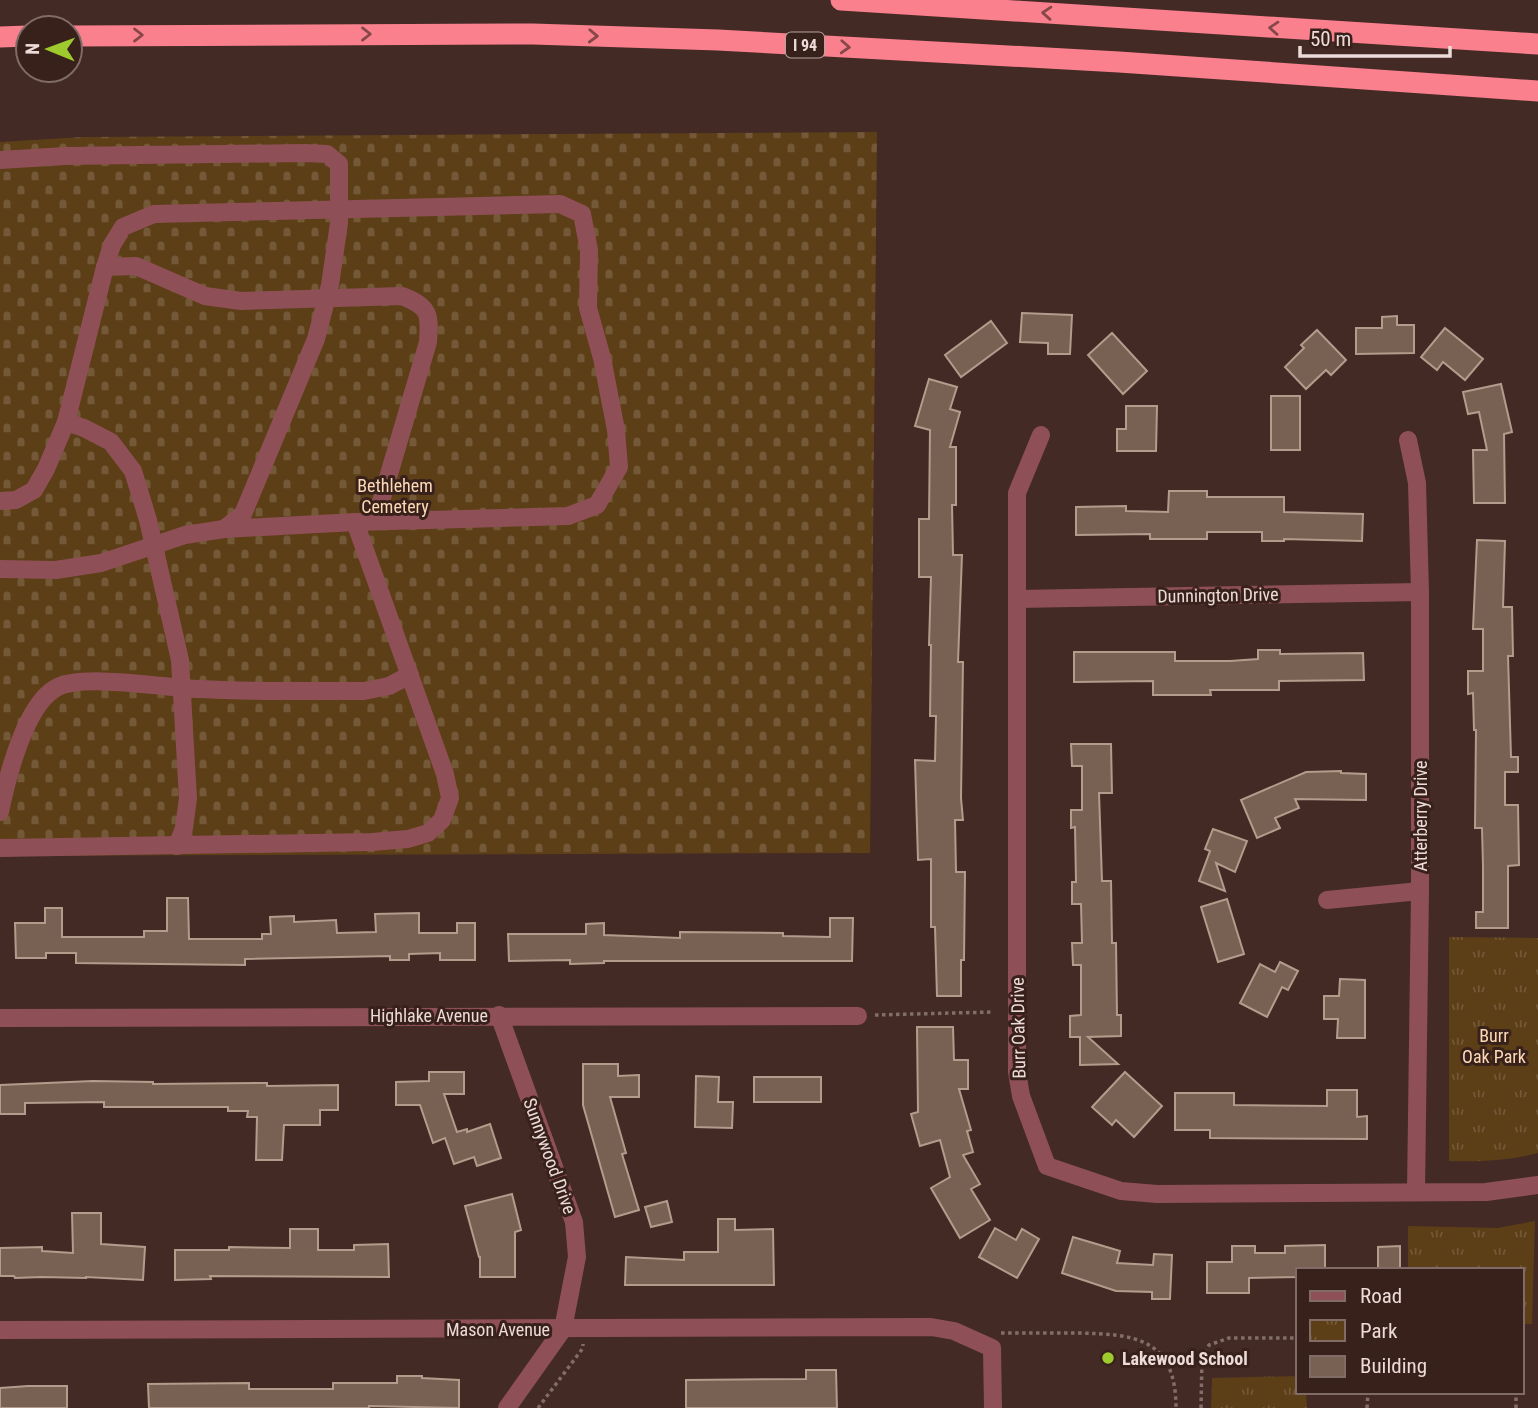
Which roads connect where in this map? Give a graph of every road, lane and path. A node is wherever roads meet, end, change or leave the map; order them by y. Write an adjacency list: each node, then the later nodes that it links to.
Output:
1 (841, 0): 3 (highway, one-way to 1)
2 (84, 36): 4 (highway, I 94, one-way to 4)
3 (1538, 44)
4 (1538, 92)
5 (0, 160): 6 (street)
6 (340, 209): 7 (street); 8 (street); 13 (street)
7 (105, 267): 8 (street); 9 (street)
8 (327, 297): 13 (street); 14 (street)
9 (66, 422): 12 (street); 15 (street)
10 (1041, 435): 18 (street, Burr Oak Drive)
11 (1408, 440): 17 (street, Atterberry Drive)
12 (0, 501)
13 (361, 522): 14 (street); 19 (street)
14 (224, 528): 15 (street)
15 (155, 545): 16 (street); 20 (street)
16 (0, 569)
17 (1420, 592): 18 (street, Dunnington Drive); 24 (street, Atterberry Drive)
18 (1017, 599): 31 (street, Burr Oak Drive)
19 (410, 675): 20 (street); 22 (street)
20 (181, 688): 21 (street); 22 (street)
21 (0, 812)
22 (177, 846): 23 (street)
23 (0, 848)
24 (1420, 891): 25 (street); 31 (street, Atterberry Drive)
25 (1327, 900)
26 (992, 1012): 28 (path)
27 (499, 1015): 28 (street, Highlake Avenue); 29 (street, Highlake Avenue); 32 (street, Sunnywood Drive)
28 (858, 1016)
29 (0, 1017)
30 (1538, 1185): 31 (street, Burr Oak Drive)
31 (1416, 1192)
32 (563, 1329): 33 (street, Mason Avenue); 36 (street, Mason Avenue); 37 (street, Sunnywood Drive)
33 (0, 1331)
34 (1296, 1338): 41 (path)
35 (583, 1342): 38 (path)
36 (992, 1348): 39 (street); 40 (path)
37 (508, 1408)
38 (538, 1408)
39 (993, 1408)
40 (1176, 1408)
41 (1201, 1408)

